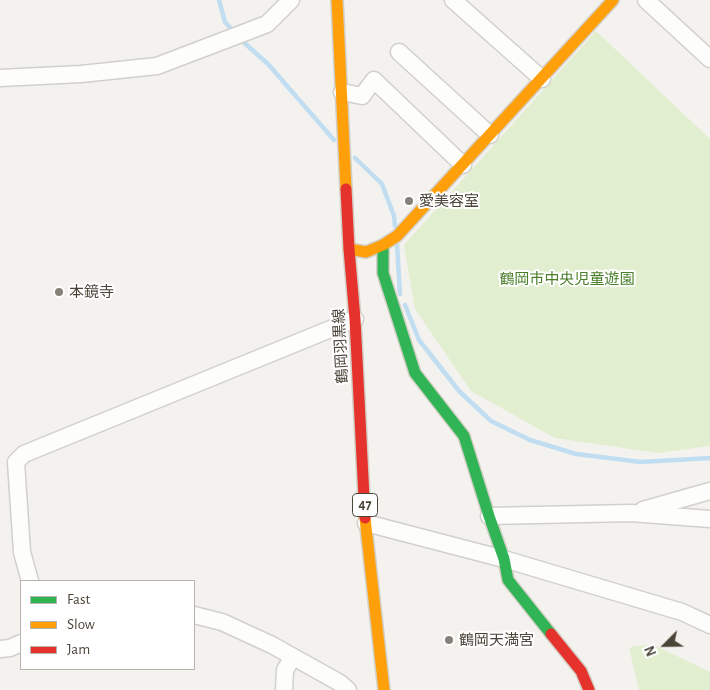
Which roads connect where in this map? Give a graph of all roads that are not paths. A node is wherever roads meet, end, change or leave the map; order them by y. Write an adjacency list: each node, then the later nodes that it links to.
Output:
1 (291, 0): 8 (street)
2 (337, 0): 10 (street, 鶴岡羽黒線 / 47)
3 (453, 0): 9 (street)
4 (646, 0): 7 (street)
5 (605, 3): 9 (street)
6 (399, 52): 11 (street)
7 (710, 59)
8 (0, 78)
9 (542, 79): 11 (street)
10 (342, 92): 12 (street); 14 (street, 鶴岡羽黒線 / 47)
11 (490, 135): 12 (street)
12 (463, 164): 13 (street)
13 (383, 245): 14 (street); 18 (street)
14 (349, 249): 15 (street, 鶴岡羽黒線 / 47)
15 (355, 319): 20 (street, 鶴岡羽黒線 / 47); 22 (street)
16 (710, 491): 17 (street)
17 (631, 513): 18 (street); 19 (street)
18 (489, 516): 21 (street)
19 (710, 519)
20 (366, 524): 21 (street); 30 (street, 鶴岡羽黒線 / 47)
21 (504, 560): 24 (street); 31 (street)
22 (30, 580)
23 (195, 615): 27 (street)
24 (710, 625)
25 (20, 643): 26 (street)
26 (0, 649)
27 (293, 657): 28 (street); 29 (street)
28 (284, 690)
29 (348, 690)
30 (384, 690)
31 (589, 690)

